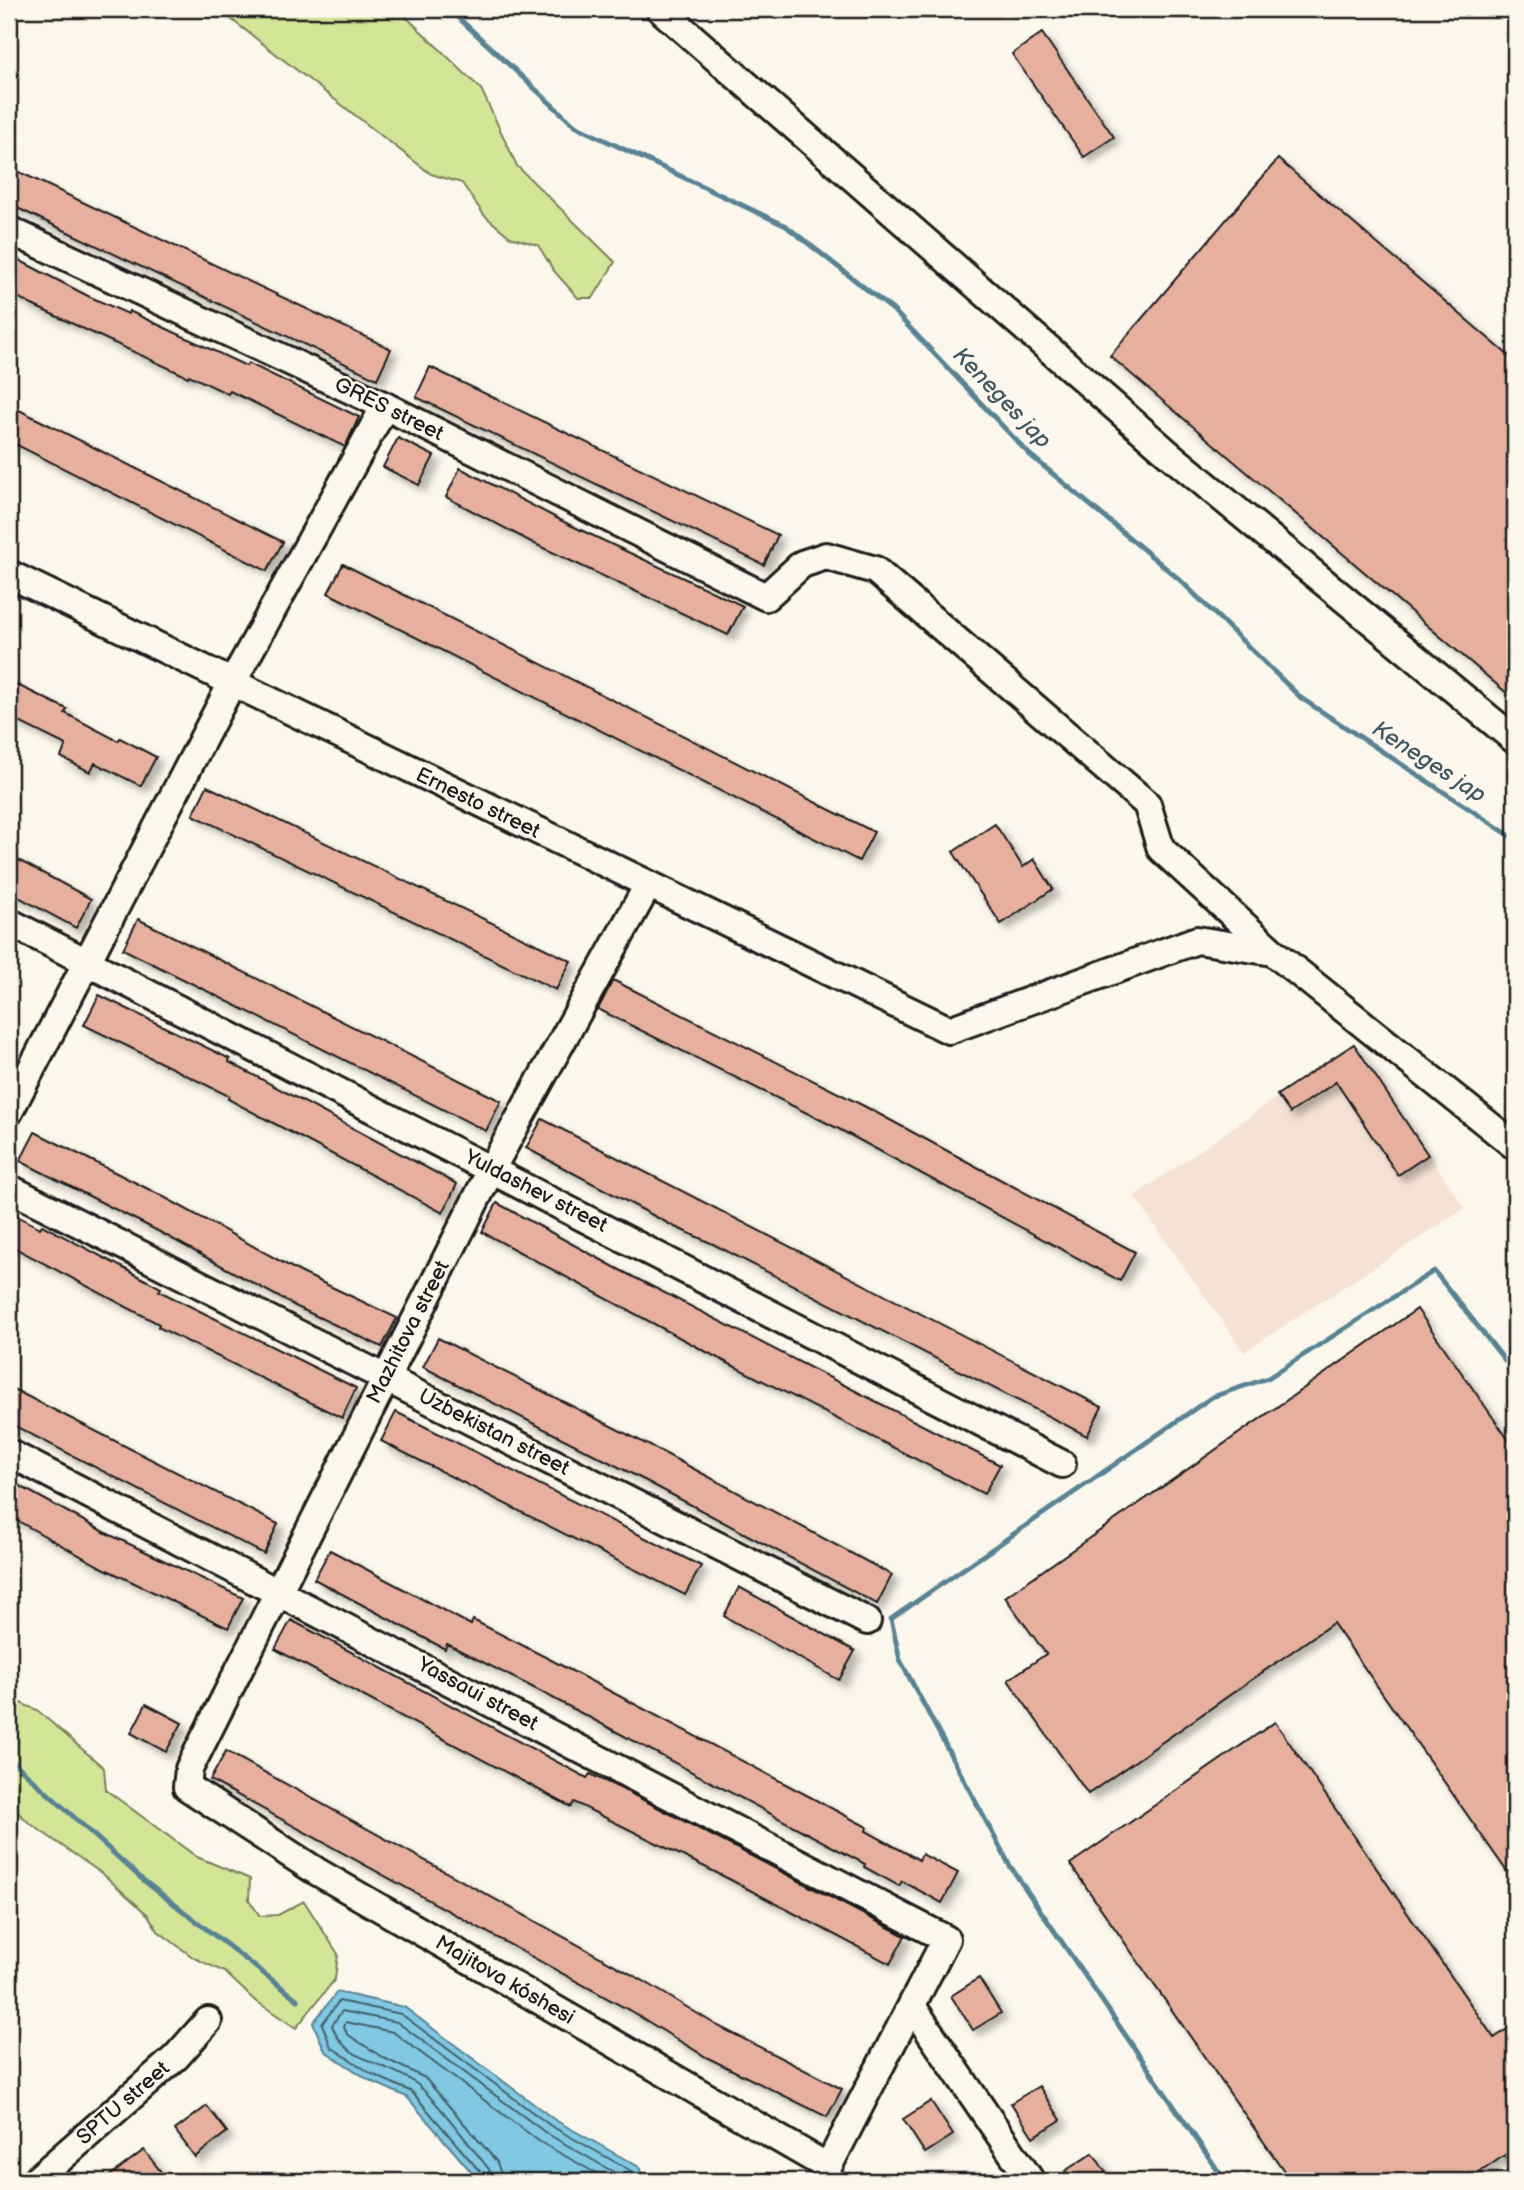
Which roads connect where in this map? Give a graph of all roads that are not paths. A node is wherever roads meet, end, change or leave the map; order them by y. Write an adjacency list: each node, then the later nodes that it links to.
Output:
1 (660, 9): 6 (street)
2 (9, 230): 3 (street, GRES street)
3 (385, 406): 5 (street); 9 (street, GRES street)
4 (9, 574): 5 (street, Ernesto street)
5 (232, 683): 7 (street, Ernesto street); 10 (street)
6 (1515, 740)
7 (648, 885): 9 (street, Ernesto street); 13 (street, Mazhitova street)
8 (9, 922): 10 (street, Yuldashev street)
9 (1273, 952): 12 (street)
10 (86, 962): 11 (street); 13 (street, Yuldashev street)
11 (9, 1112)
12 (1515, 1146)
13 (492, 1168): 15 (street, Mazhitova street); 17 (street, Yuldashev street)
14 (9, 1188): 15 (street, Uzbekistan street)
15 (385, 1377): 18 (street, Mazhitova street); 19 (street, Uzbekistan street)
16 (9, 1453): 18 (street, Yassaui street)
17 (1062, 1464)
18 (277, 1589): 20 (street, Mazhitova street); 21 (street, Yassaui street)
19 (867, 1621)
20 (187, 1787): 21 (street, Majitova kóshesi)
21 (912, 2007): 24 (street)
22 (208, 2021): 23 (street, SPTU street)
23 (35, 2181)
24 (1031, 2181)

